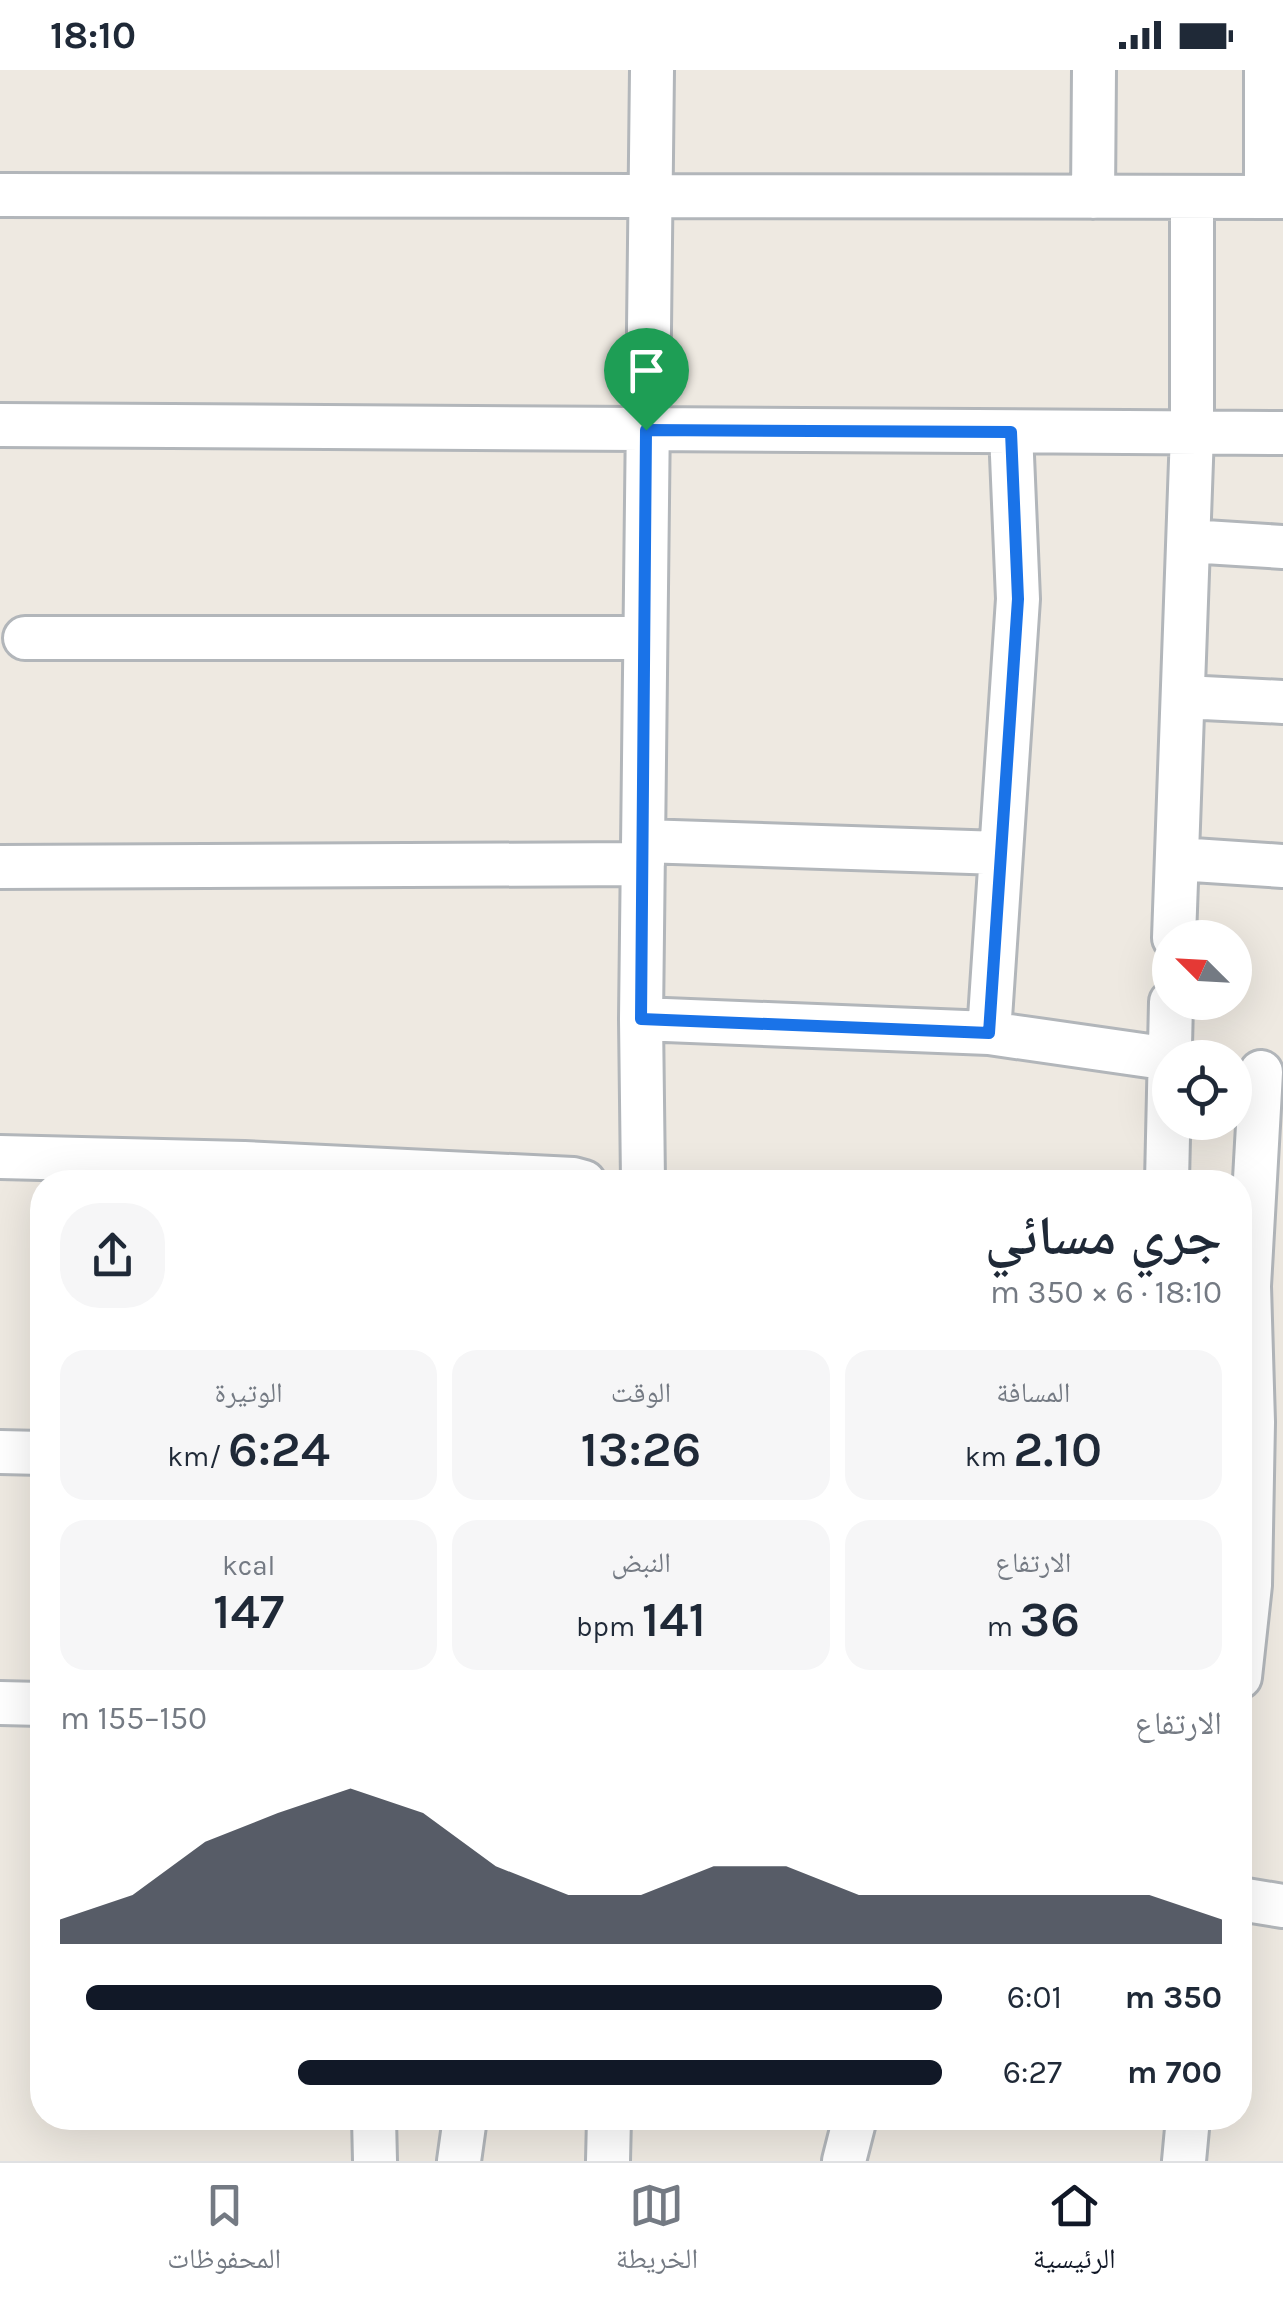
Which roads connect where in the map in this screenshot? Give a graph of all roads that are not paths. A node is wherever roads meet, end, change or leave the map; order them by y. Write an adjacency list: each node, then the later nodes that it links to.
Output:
1 (652, 70): 5 (street)
2 (1094, 70): 6 (street)
3 (1266, 70): 7 (street)
4 (0, 195): 5 (street)
5 (650, 197): 6 (street); 10 (street)
6 (1092, 197): 8 (street)
7 (1274, 197): 8 (street)
8 (1192, 198): 12 (street)
9 (0, 425): 10 (street)
10 (646, 430): 11 (street); 17 (street)
11 (1011, 432): 12 (street); 21 (street)
12 (1192, 433): 13 (street); 14 (street)
13 (1283, 433)
14 (1189, 540): 15 (street); 18 (street)
15 (1283, 547)
16 (24, 638): 17 (street)
17 (645, 638): 20 (street)
18 (1184, 697): 19 (street); 22 (street)
19 (1283, 702)
20 (643, 852): 21 (street); 24 (street); 26 (street)
21 (1000, 853): 27 (street)
22 (1178, 859): 23 (street); 25 (street)
23 (1283, 866)
24 (0, 867)
25 (1175, 920)
26 (641, 1019): 27 (street); 33 (street)
27 (989, 1033): 28 (street)
28 (1152, 1056)
29 (1260, 1072): 35 (street)
30 (1168, 1140): 34 (street)
31 (0, 1158): 32 (street)
32 (209, 1170)
33 (643, 1170)
34 (1167, 1170)
35 (1252, 1228)
36 (1252, 1388): 39 (street)
37 (0, 1452): 38 (street)
38 (30, 1452)
39 (1266, 1585): 40 (street)
40 (1252, 1634)
41 (0, 1703): 42 (street)
42 (30, 1704)
43 (1252, 1901): 44 (street)
44 (1283, 1906)
45 (374, 2130): 50 (street)
46 (462, 2130): 51 (street)
47 (609, 2130): 52 (street)
48 (853, 2130): 53 (street)
49 (1187, 2130): 54 (street)
50 (375, 2161)
51 (458, 2161)
52 (608, 2161)
53 (844, 2161)
54 (1184, 2161)

